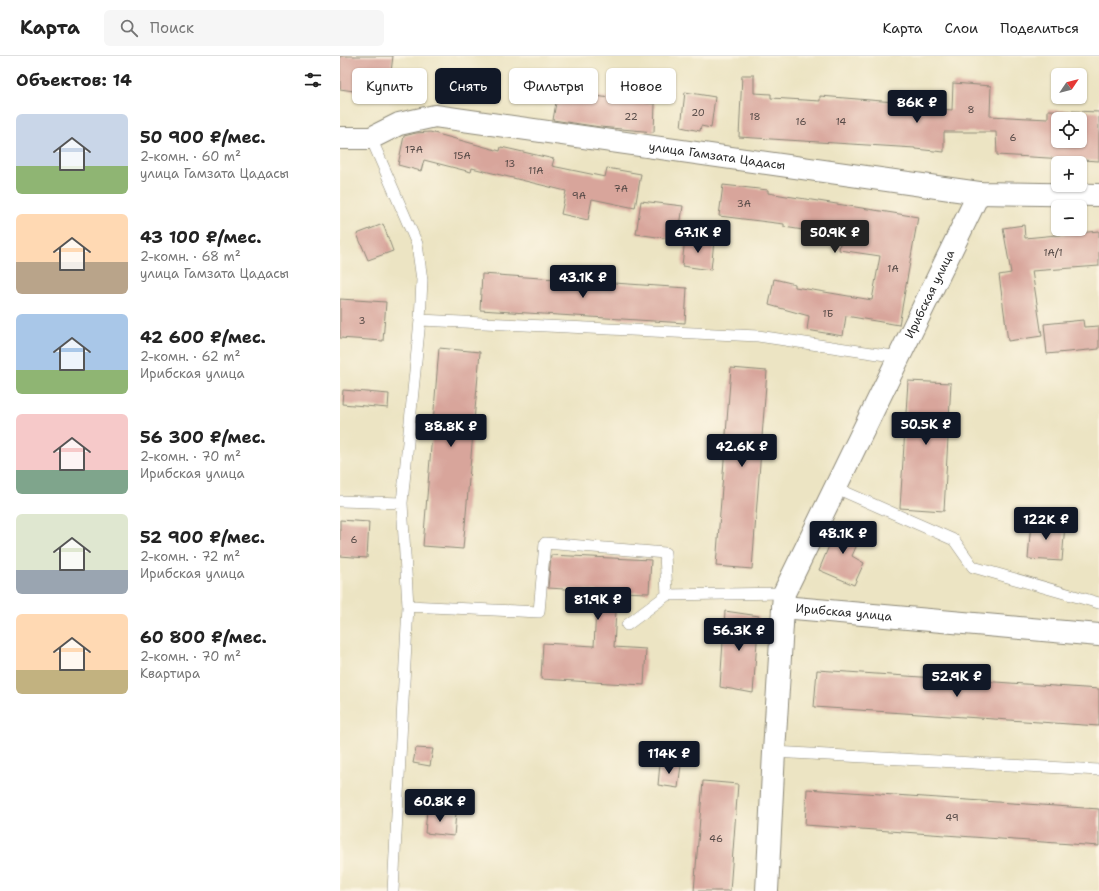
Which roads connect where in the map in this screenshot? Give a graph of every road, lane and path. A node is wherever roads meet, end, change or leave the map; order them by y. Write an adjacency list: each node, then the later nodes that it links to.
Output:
1 (340, 138): 2 (street, улица Гамзата Цадасы)
2 (371, 138): 3 (street, улица Гамзата Цадасы); 5 (lane)
3 (979, 193): 4 (street, улица Гамзата Цадасы); 6 (street, Ирибская улица)
4 (1099, 195)
5 (420, 320): 6 (lane); 9 (lane)
6 (899, 357): 7 (street, Ирибская улица)
7 (836, 488): 11 (street, Ирибская улица); 12 (lane)
8 (340, 501): 9 (lane)
9 (402, 503): 13 (lane)
10 (667, 595): 11 (lane); 13 (lane); 14 (lane)
11 (784, 600): 15 (street, Ирибская улица); 16 (street)
12 (1099, 603)
13 (408, 606): 18 (lane)
14 (627, 625)
15 (1099, 635)
16 (774, 752): 17 (lane); 19 (street)
17 (1099, 770)
18 (393, 891)
19 (767, 891)

